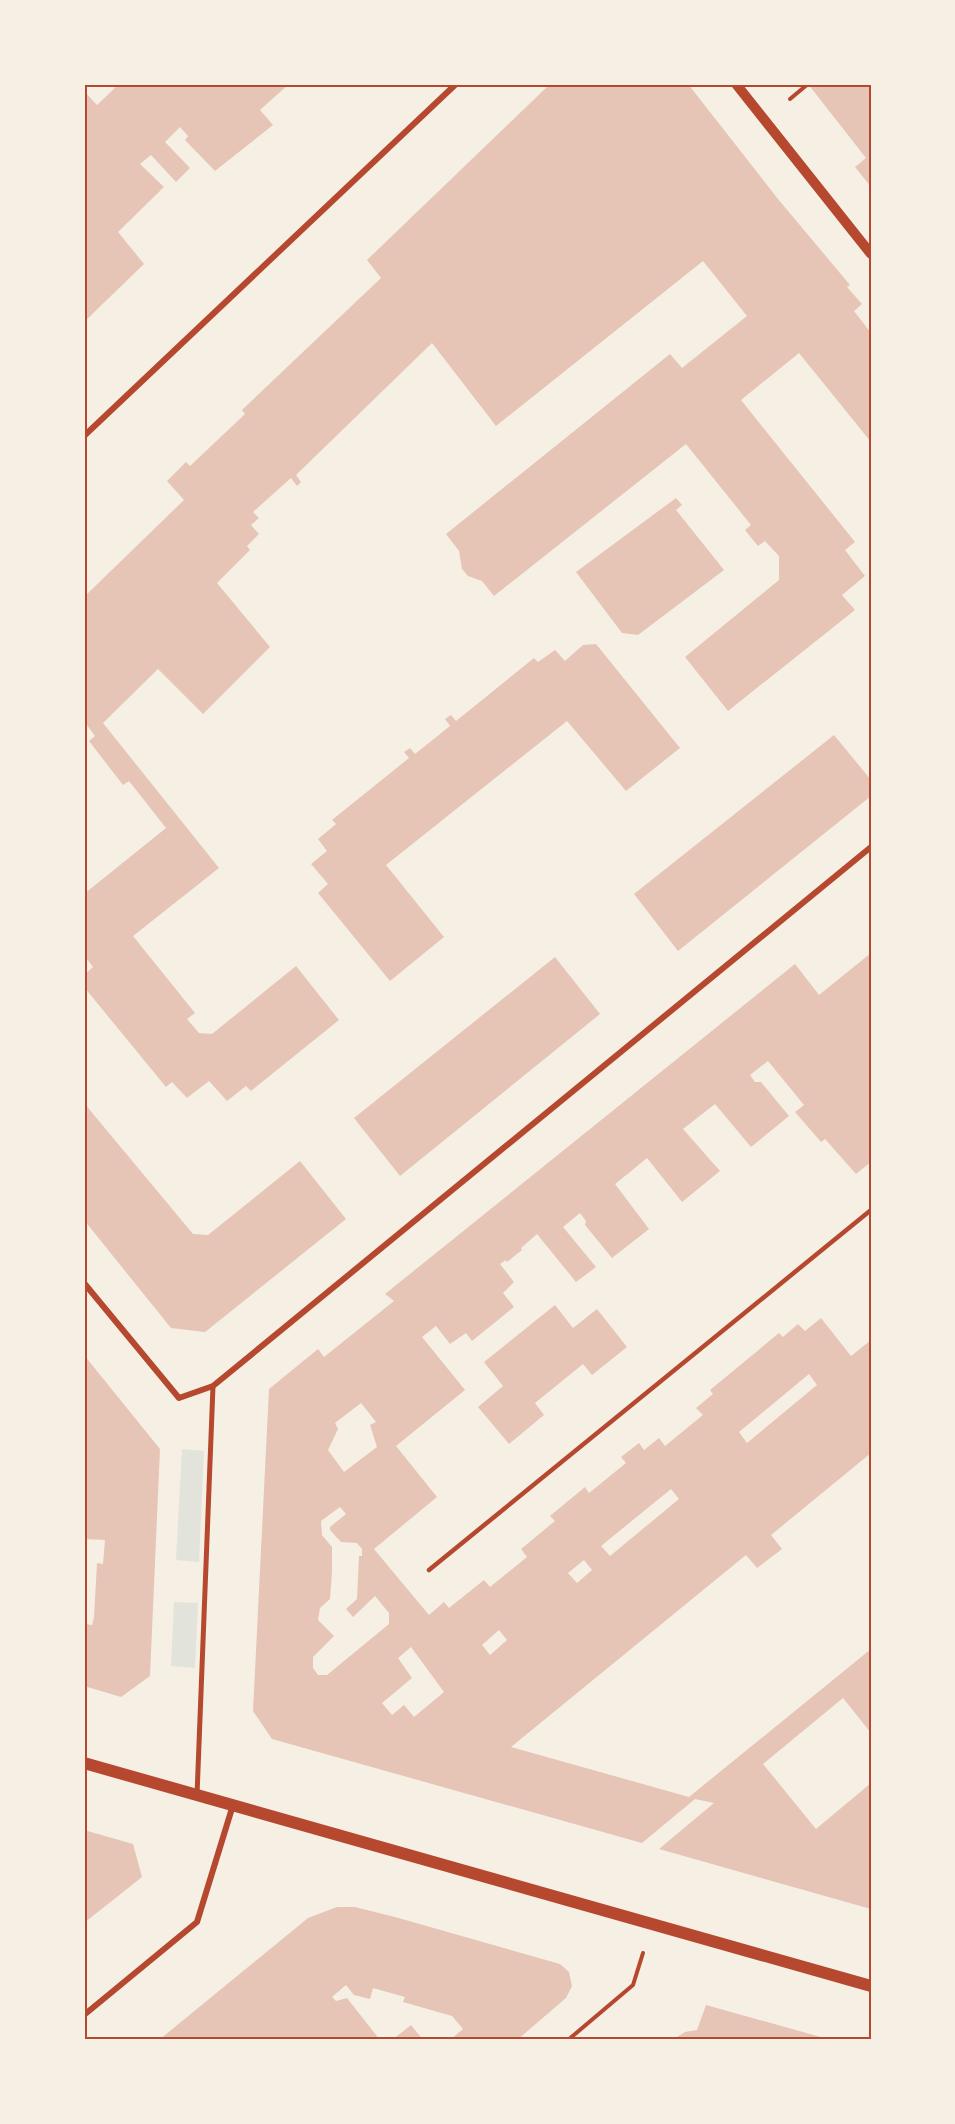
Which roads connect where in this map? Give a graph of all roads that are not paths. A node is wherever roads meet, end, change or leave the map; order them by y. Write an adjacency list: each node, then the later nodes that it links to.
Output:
1 (456, 84): 4 (street)
2 (736, 84): 3 (street)
3 (871, 254)
4 (84, 436)
5 (871, 847): 8 (street)
6 (871, 1210): 9 (lane)
7 (84, 1283): 8 (street)
8 (213, 1386): 11 (street)
9 (429, 1569)
10 (84, 1763): 11 (main road)
11 (196, 1795): 12 (main road)
12 (233, 1804): 13 (main road); 14 (street)
13 (871, 1986)
14 (84, 2015)

